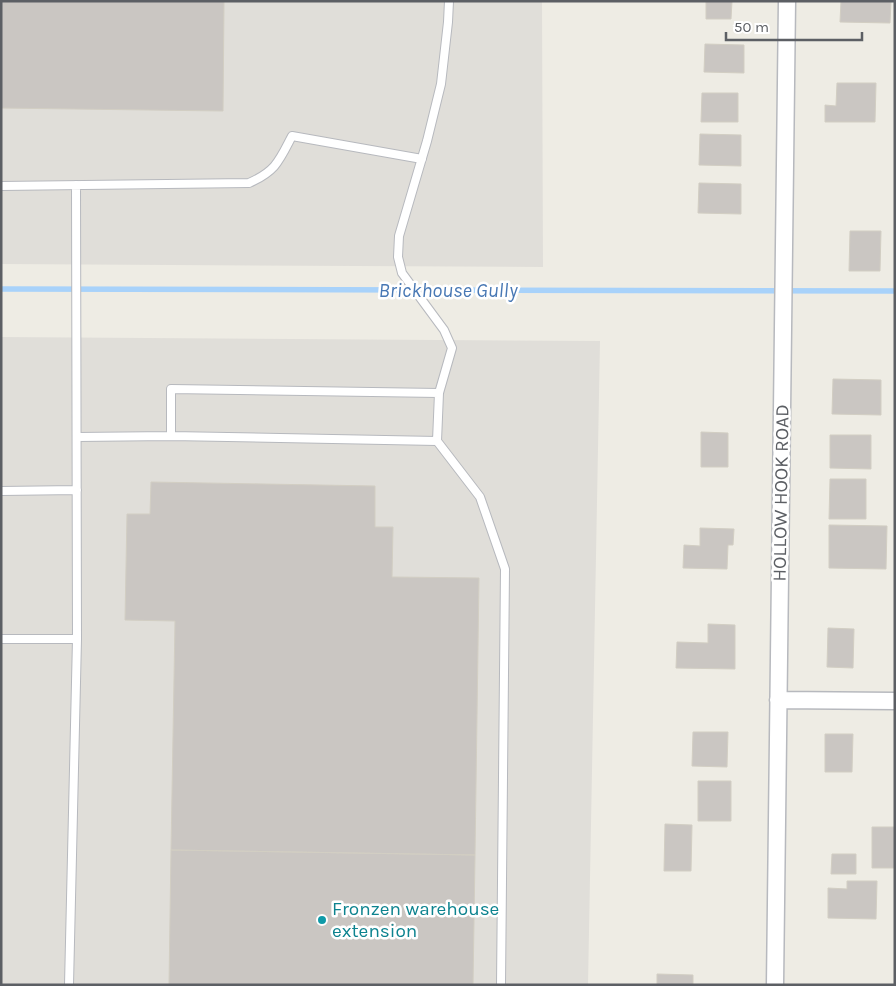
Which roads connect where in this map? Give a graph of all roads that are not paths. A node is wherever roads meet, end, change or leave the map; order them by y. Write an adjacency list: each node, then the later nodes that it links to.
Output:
1 (449, 1): 3 (lane)
2 (787, 1): 14 (street, HOLLOW HOOK ROAD)
3 (422, 159): 4 (lane); 6 (lane)
4 (76, 185): 5 (lane); 7 (lane)
5 (1, 186)
6 (439, 393): 8 (lane); 9 (lane)
7 (77, 436): 8 (lane); 10 (lane)
8 (171, 436): 9 (lane)
9 (437, 441): 17 (lane)
10 (77, 490): 11 (lane); 13 (lane)
11 (1, 491)
12 (1, 639): 13 (lane)
13 (77, 639): 16 (lane)
14 (778, 700): 15 (street); 18 (street, HOLLOW HOOK ROAD)
15 (895, 701)
16 (69, 985)
17 (501, 985)
18 (775, 985)

